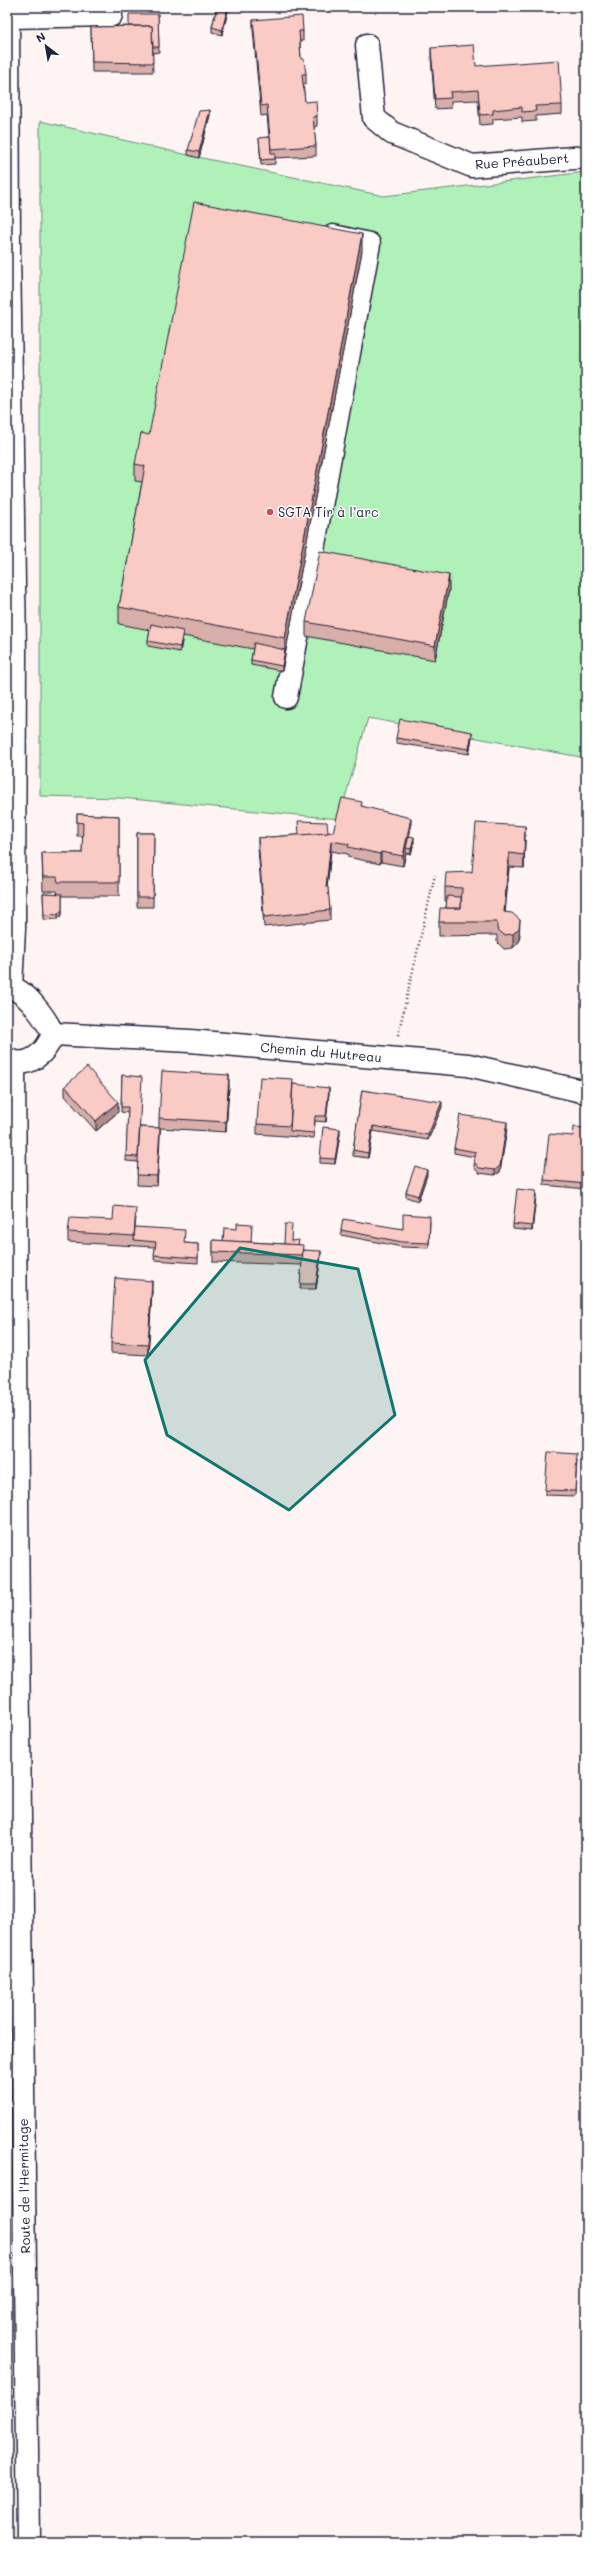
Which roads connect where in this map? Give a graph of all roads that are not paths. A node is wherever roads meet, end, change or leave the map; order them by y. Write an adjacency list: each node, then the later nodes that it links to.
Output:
1 (8, 12): 2 (street); 5 (street)
2 (111, 14)
3 (367, 45): 4 (street, Rue Préaubert)
4 (586, 157)
5 (8, 161): 7 (street)
6 (315, 232): 8 (street)
7 (11, 651): 9 (street)
8 (286, 697)
9 (11, 856): 10 (street)
10 (9, 987): 11 (street)
11 (52, 1034): 12 (street); 13 (street, Chemin du Hutreau)
12 (11, 1061): 14 (street, Route de l'Hermitage)
13 (586, 1092)
14 (28, 2542)

